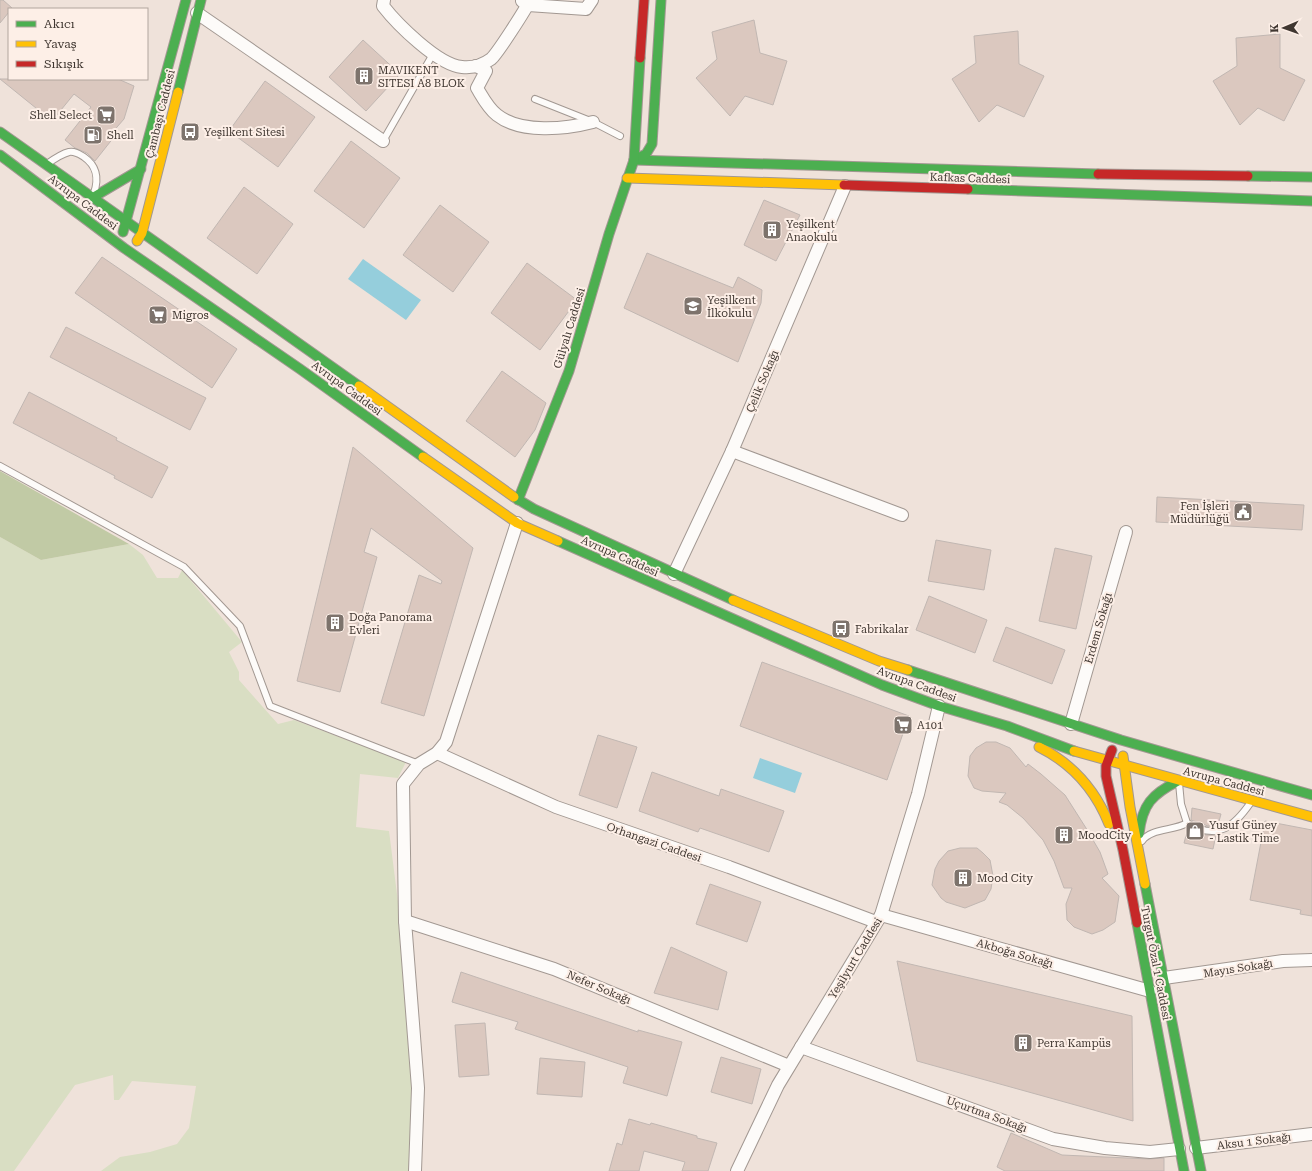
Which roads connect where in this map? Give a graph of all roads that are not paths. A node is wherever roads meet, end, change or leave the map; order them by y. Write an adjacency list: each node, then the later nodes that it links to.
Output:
1 (186, 0): 19 (street, Çambaşı Caddesi)
2 (201, 0): 8 (street, Çambaşı Caddesi)
3 (592, 0): 7 (street)
4 (644, 0): 17 (street, Gülyalı Caddesi)
5 (661, 0): 17 (street, Gülyalı Caddesi)
6 (380, 2): 9 (street)
7 (526, 2): 10 (street)
8 (198, 13): 15 (street); 26 (street, Çambaşı Caddesi)
9 (433, 54): 10 (street); 15 (lane)
10 (476, 66): 12 (street)
11 (535, 99): 12 (lane)
12 (593, 122): 14 (lane)
13 (0, 132): 18 (street, Avrupa Caddesi)
14 (620, 136)
15 (383, 141)
16 (0, 155): 27 (street, Avrupa Caddesi)
17 (634, 160): 20 (street, Kafkas Caddesi); 21 (street, Gülyalı Caddesi)
18 (46, 165): 23 (street, Avrupa Caddesi); 23 (lane)
19 (141, 169): 23 (street); 25 (street, Çambaşı Caddesi)
20 (1312, 177)
21 (626, 178): 22 (street, Kafkas Caddesi); 30 (street, Gülyalı Caddesi)
22 (845, 186): 24 (street, Kafkas Caddesi); 28 (street, Çelik Sokağı)
23 (92, 198): 25 (street, Avrupa Caddesi)
24 (1312, 201)
25 (126, 223): 26 (street, Avrupa Caddesi); 27 (street, Çambaşı Caddesi)
26 (142, 233): 27 (street); 30 (street, Avrupa Caddesi)
27 (124, 248): 32 (street, Avrupa Caddesi)
28 (732, 451): 31 (street); 34 (street, Çelik Sokağı)
29 (0, 466): 41 (lane)
30 (518, 500): 34 (street, Avrupa Caddesi)
31 (902, 514)
32 (517, 522): 35 (street, Avrupa Caddesi); 39 (street)
33 (1126, 532): 36 (street, Erdem Sokağı)
34 (674, 574): 36 (street, Avrupa Caddesi)
35 (939, 706): 37 (street, Avrupa Caddesi); 50 (street, Yeşilyurt Caddesi)
36 (1071, 724): 38 (street, Avrupa Caddesi)
37 (1007, 726): 40 (street, Avrupa Caddesi); 49 (street)
38 (1121, 740): 40 (street); 42 (street, Turgut Özal 1 Caddesi); 44 (street, Avrupa Caddesi)
39 (436, 753): 41 (street); 50 (street, Orhangazi Caddesi)
40 (1108, 761): 42 (street, Avrupa Caddesi); 49 (street, Turgut Özal 1 Caddesi)
41 (419, 764): 51 (street)
42 (1125, 766): 43 (street, Avrupa Caddesi); 48 (street, Turgut Özal 1 Caddesi)
43 (1178, 781): 45 (street, Avrupa Caddesi); 47 (lane); 48 (street)
44 (1310, 792)
45 (1252, 801): 46 (street, Avrupa Caddesi); 47 (lane)
46 (1312, 817)
47 (1187, 823): 48 (lane)
48 (1139, 848): 53 (street, Turgut Özal 1 Caddesi)
49 (1123, 850): 54 (street, Turgut Özal 1 Caddesi)
50 (878, 919): 54 (street, Akboğa Sokağı); 55 (street, Yeşilyurt Caddesi)
51 (405, 921): 56 (street, Nefer Sokağı); 60 (street)
52 (1312, 960): 53 (street, Mayıs Sokağı)
53 (1164, 978): 58 (street, Turgut Özal 1 Caddesi)
54 (1150, 991): 59 (street, Turgut Özal 1 Caddesi)
55 (801, 1047): 56 (street, Yeşilyurt Caddesi); 59 (street, Uçurtma Sokağı)
56 (789, 1066): 61 (street, Yeşilyurt Caddesi)
57 (1312, 1134): 58 (street, Aksu 1 Sokağı)
58 (1196, 1148): 63 (street, Turgut Özal 1 Caddesi)
59 (1179, 1149): 62 (street, Turgut Özal 1 Caddesi)
60 (415, 1171)
61 (737, 1171)
62 (1184, 1171)
63 (1201, 1171)

